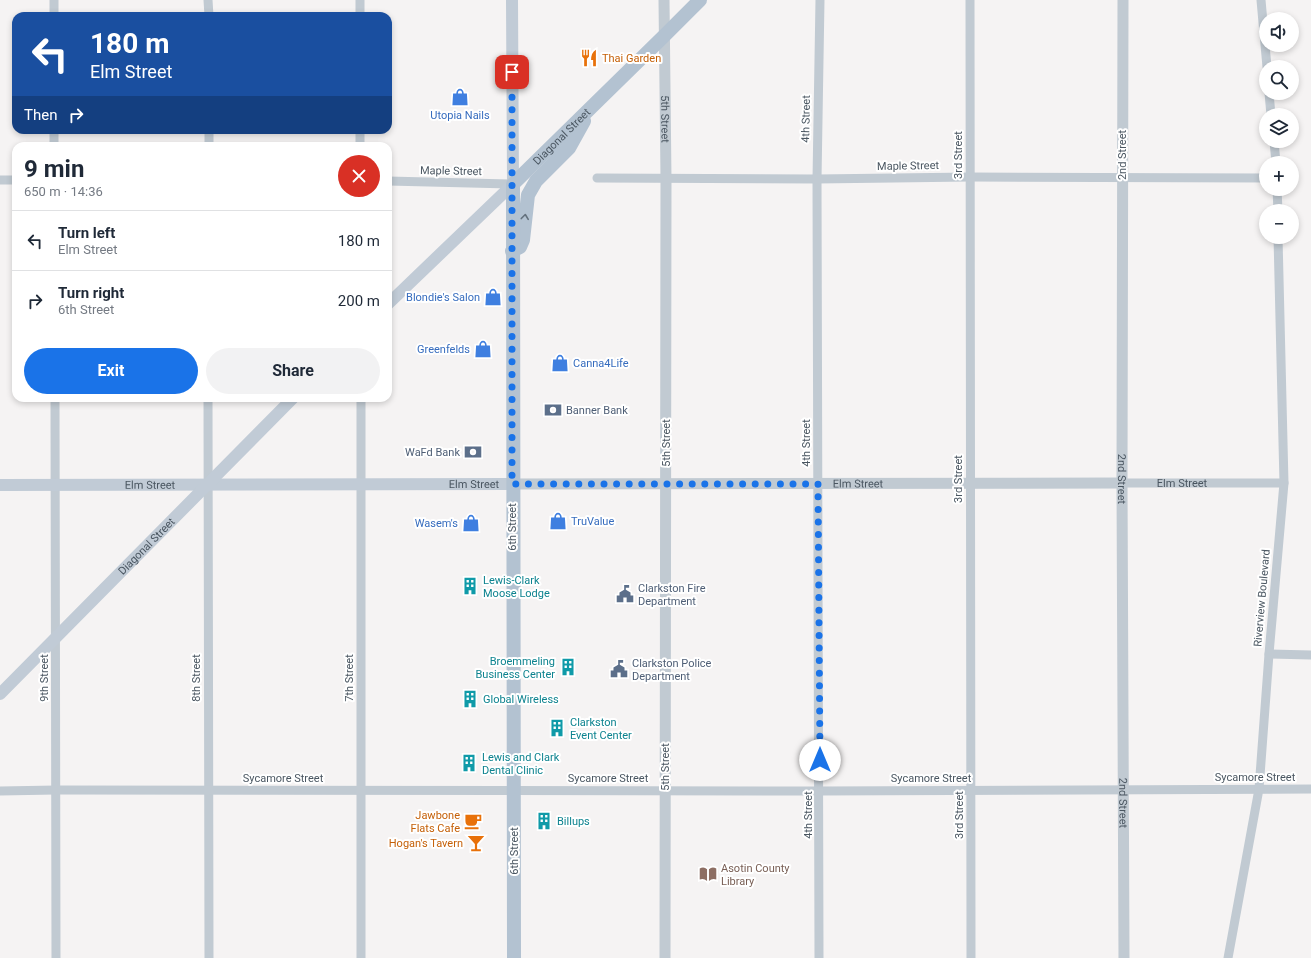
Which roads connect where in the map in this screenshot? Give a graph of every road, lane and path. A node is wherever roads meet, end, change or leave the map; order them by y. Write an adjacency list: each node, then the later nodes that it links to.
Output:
1 (54, 0): 11 (street)
2 (208, 0): 12 (street)
3 (360, 0): 13 (street)
4 (512, 0): 26 (main road, 6th Street)
5 (664, 0): 14 (street, 5th Street)
6 (700, 0): 14 (main road, Diagonal Street)
7 (820, 0): 22 (street, 4th Street)
8 (970, 0): 17 (street, 3rd Street)
9 (1122, 0): 20 (street, 2nd Street)
10 (1261, 0): 15 (street)
11 (54, 12)
12 (208, 12)
13 (360, 12)
14 (664, 36): 16 (main road, Diagonal Street); 19 (street, 5th Street)
15 (1266, 60)
16 (592, 107): 26 (main road, Diagonal Street); 28 (main road, one-way to 16)
17 (970, 177): 20 (street, Maple Street); 22 (street, Maple Street); 39 (street, 3rd Street)
18 (597, 178): 19 (street, Maple Street)
19 (666, 178): 22 (street, Maple Street); 37 (street, 5th Street)
20 (1122, 178): 21 (street, Maple Street); 40 (street, 2nd Street)
21 (1259, 178)
22 (817, 179): 38 (street, 4th Street)
23 (0, 180): 24 (street)
24 (12, 180)
25 (392, 182): 26 (street, Maple Street)
26 (513, 184): 28 (main road, 6th Street); 29 (main road, Diagonal Street)
27 (1278, 244): 34 (street, Riverview Boulevard)
28 (512, 251): 36 (main road, 6th Street)
29 (392, 300)
30 (55, 402): 42 (street, 9th Street)
31 (208, 402): 43 (street, 8th Street)
32 (289, 402): 43 (main road, Diagonal Street)
33 (361, 402): 35 (street, 7th Street)
34 (1284, 483): 40 (street, Elm Street); 45 (street, Riverview Boulevard)
35 (361, 484): 36 (main road, Elm Street); 43 (main road, Elm Street); 52 (street, 7th Street)
36 (512, 484): 37 (street, Elm Street); 53 (main road, 6th Street)
37 (666, 484): 38 (street, Elm Street); 54 (street, 5th Street)
38 (818, 484): 39 (street, Elm Street); 58 (street, 4th Street)
39 (970, 484): 40 (street, Elm Street); 55 (street, 3rd Street)
40 (1122, 484): 56 (street, 2nd Street)
41 (0, 485): 42 (main road, Elm Street)
42 (56, 485): 43 (main road, Elm Street); 44 (street, 9th Street)
43 (207, 485): 44 (main road, Diagonal Street); 51 (street, 8th Street)
44 (56, 637): 47 (main road, Diagonal Street); 50 (street, 9th Street)
45 (1269, 654): 46 (street); 48 (street, Riverview Boulevard)
46 (1311, 655)
47 (0, 694)
48 (1258, 789): 49 (street, Sycamore Street); 56 (street, Sycamore Street); 67 (street, Riverview Boulevard)
49 (1311, 789)
50 (56, 790): 51 (street, Sycamore Street); 57 (street, Sycamore Street); 59 (street, 9th Street)
51 (209, 790): 52 (street, Sycamore Street); 60 (street, 8th Street)
52 (362, 790): 53 (street, Sycamore Street); 61 (street, 7th Street)
53 (514, 790): 54 (street, Sycamore Street); 62 (main road, 6th Street)
54 (665, 790): 58 (street, Sycamore Street); 63 (street, 5th Street)
55 (971, 790): 56 (street, Sycamore Street); 58 (street, Sycamore Street); 65 (street, 3rd Street)
56 (1123, 790): 66 (street, 2nd Street)
57 (0, 791)
58 (820, 791): 64 (street, 4th Street)
59 (56, 958)
60 (209, 958)
61 (361, 958)
62 (514, 958)
63 (666, 958)
64 (819, 958)
65 (971, 958)
66 (1124, 958)
67 (1228, 958)

